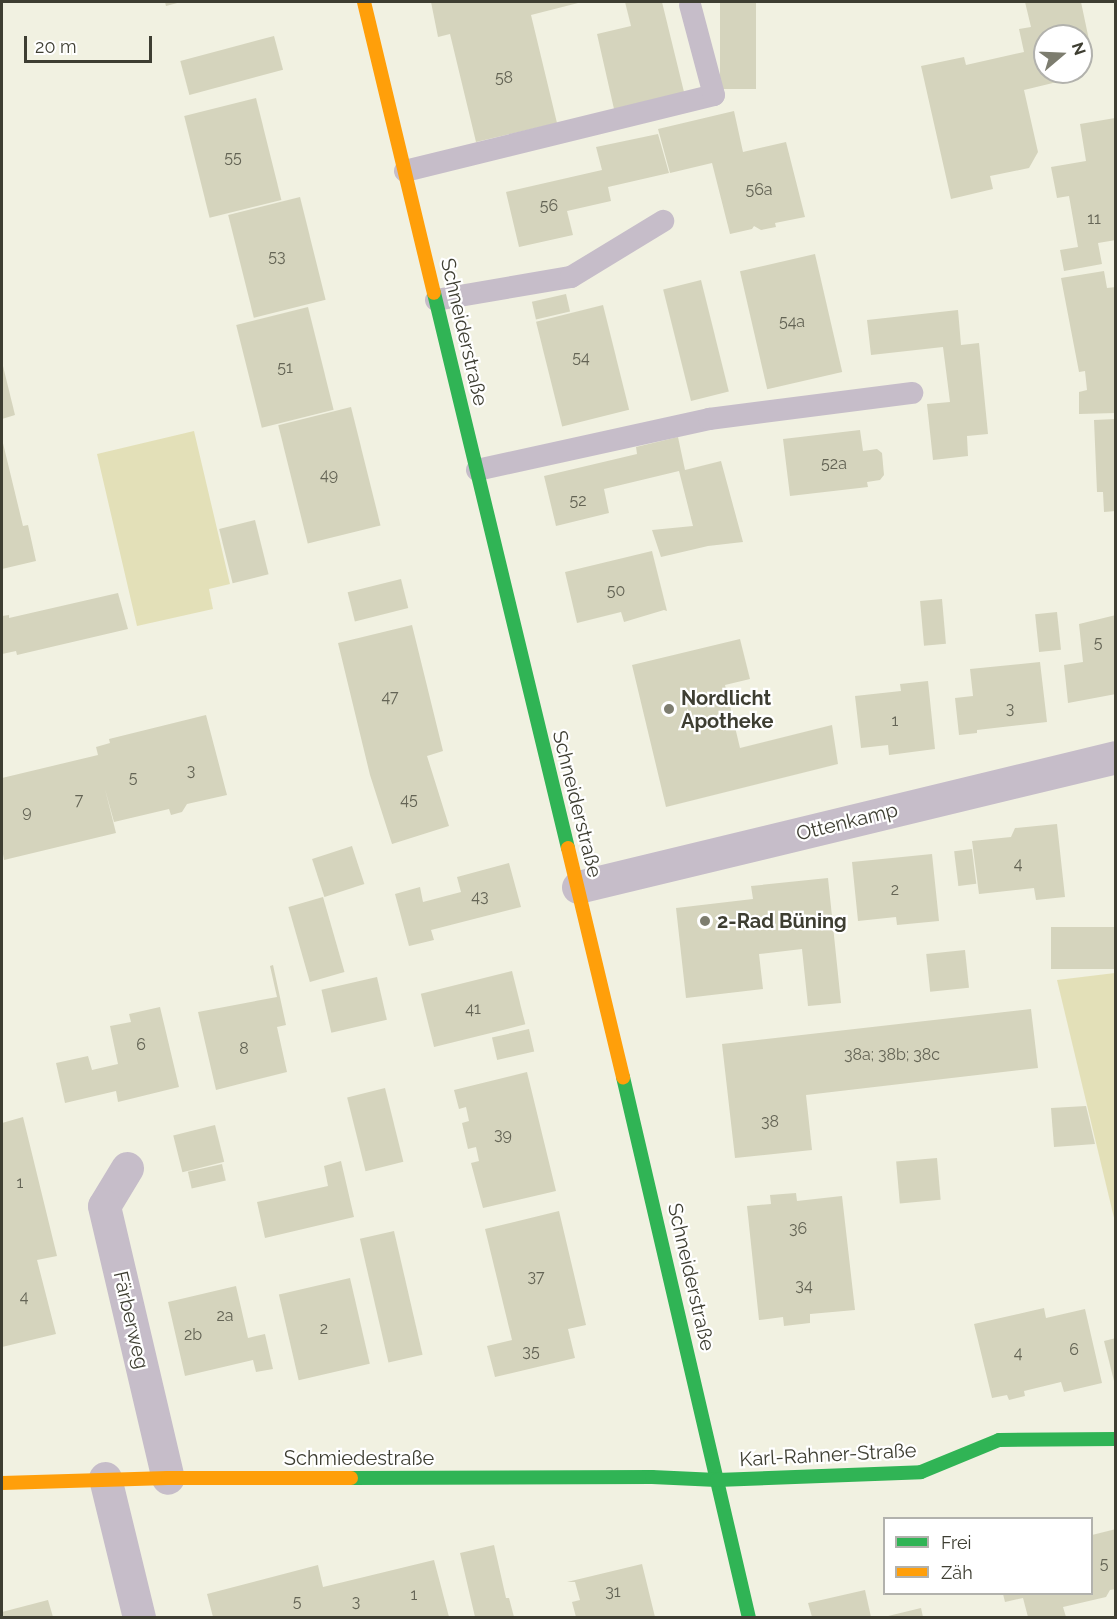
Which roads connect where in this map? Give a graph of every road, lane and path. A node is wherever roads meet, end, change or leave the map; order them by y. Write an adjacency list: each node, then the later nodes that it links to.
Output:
1 (364, 2): 3 (street, Schneiderstraße)
2 (690, 5): 3 (lane)
3 (405, 171): 5 (street, Schneiderstraße)
4 (663, 221): 5 (lane)
5 (436, 300): 7 (street, Schneiderstraße)
6 (912, 393): 7 (lane)
7 (477, 470): 9 (street, Schneiderstraße)
8 (1116, 757): 9 (street, Ottenkamp)
9 (578, 887): 14 (street, Schneiderstraße)
10 (127, 1168): 13 (street, Färberweg)
11 (1116, 1439): 14 (street, Karl-Rahner-Straße)
12 (105, 1478): 13 (street, Schmiedestraße); 15 (street, Schmiedestraße); 16 (street)
13 (168, 1478): 14 (street, Schmiedestraße)
14 (717, 1480): 17 (street, Schneiderstraße)
15 (2, 1483)
16 (139, 1617)
17 (749, 1617)

